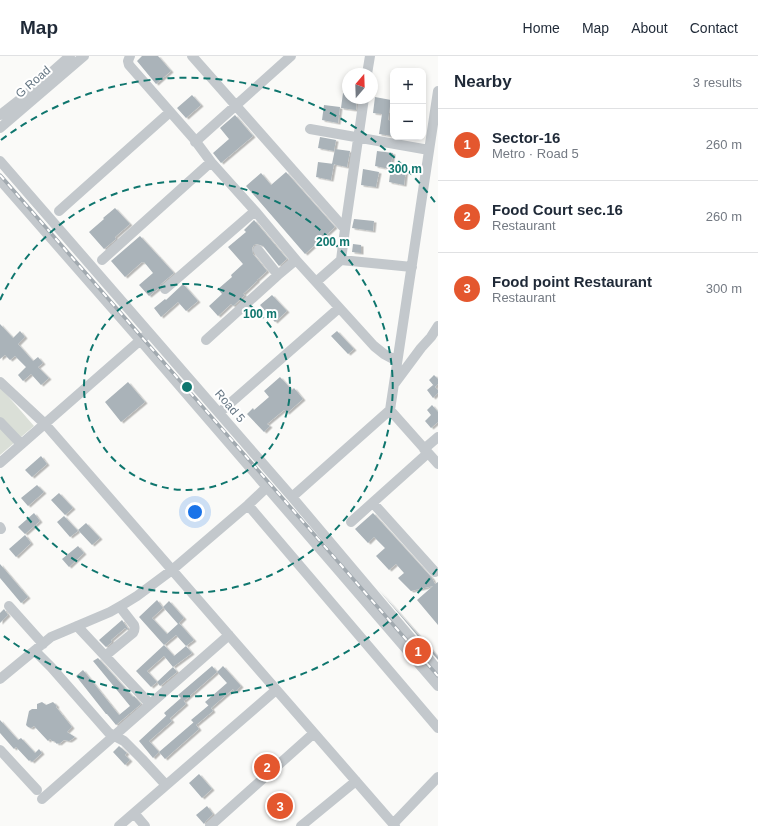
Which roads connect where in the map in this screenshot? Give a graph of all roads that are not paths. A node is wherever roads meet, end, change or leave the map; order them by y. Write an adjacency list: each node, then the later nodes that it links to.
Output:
1 (69, 56): 12 (street, G Road)
2 (84, 56): 13 (street, G Road)
3 (130, 56): 11 (street)
4 (192, 56): 10 (street)
5 (292, 56): 10 (street)
6 (370, 56): 7 (street)
7 (368, 68)
8 (438, 91): 15 (street)
9 (363, 104): 16 (street)
10 (235, 105): 17 (street); 24 (street)
11 (170, 112): 17 (street); 22 (street)
12 (0, 115)
13 (0, 128)
14 (310, 130): 16 (street)
15 (435, 132): 18 (street)
16 (358, 137): 18 (street); 24 (street)
17 (196, 142): 20 (street)
18 (429, 150): 29 (street)
19 (0, 161): 35 (street, Road 5)
20 (211, 162): 23 (street); 26 (street)
21 (0, 180): 36 (street, Road 5)
22 (59, 211)
23 (255, 211): 27 (street); 32 (street)
24 (345, 229): 28 (street)
25 (258, 250): 30 (street)
26 (102, 260)
27 (296, 260): 30 (street); 31 (street)
28 (341, 260): 29 (street); 31 (street)
29 (412, 267): 38 (street)
30 (278, 275): 37 (street)
31 (316, 282): 33 (street)
32 (165, 289)
33 (339, 308): 38 (street); 42 (street)
34 (438, 326): 40 (street)
35 (149, 333): 36 (street); 42 (street, Road 5)
36 (140, 340): 44 (street); 50 (street, Road 5)
37 (206, 340)
38 (397, 361): 40 (street)
39 (0, 382): 44 (street)
40 (394, 384): 41 (street)
41 (390, 410): 47 (street); 51 (street)
42 (219, 414): 51 (street, Road 5)
43 (0, 422): 46 (street)
44 (45, 424): 46 (street); 55 (street)
45 (438, 437): 47 (street)
46 (21, 444): 48 (street)
47 (426, 451): 49 (street); 52 (street)
48 (0, 462)
49 (438, 464)
50 (267, 487): 53 (street); 65 (street, Road 5)
51 (292, 497): 63 (street, Road 5)
52 (373, 503): 54 (street); 56 (street)
53 (248, 505): 55 (street); 68 (street)
54 (351, 522)
55 (172, 570): 58 (street); 60 (street)
56 (435, 572)
57 (9, 606): 61 (street)
58 (120, 607): 59 (street); 62 (street)
59 (77, 626): 61 (street); 62 (street)
60 (229, 635): 66 (street); 67 (street)
61 (39, 648): 64 (street); 70 (street)
62 (105, 656): 67 (street)
63 (438, 670)
64 (0, 679)
65 (438, 686)
66 (276, 690): 69 (street); 74 (street)
67 (150, 704): 70 (street)
68 (438, 728)
69 (314, 733): 73 (street); 82 (street)
70 (114, 736): 74 (street); 76 (street)
71 (0, 750): 75 (street)
72 (438, 777): 79 (street)
73 (356, 781): 78 (street); 79 (street)
74 (166, 785): 77 (street)
75 (37, 790)
76 (42, 799)
77 (134, 813): 80 (street); 81 (street)
78 (303, 825)
79 (394, 825)
80 (119, 826)
81 (145, 826)
82 (210, 826)

